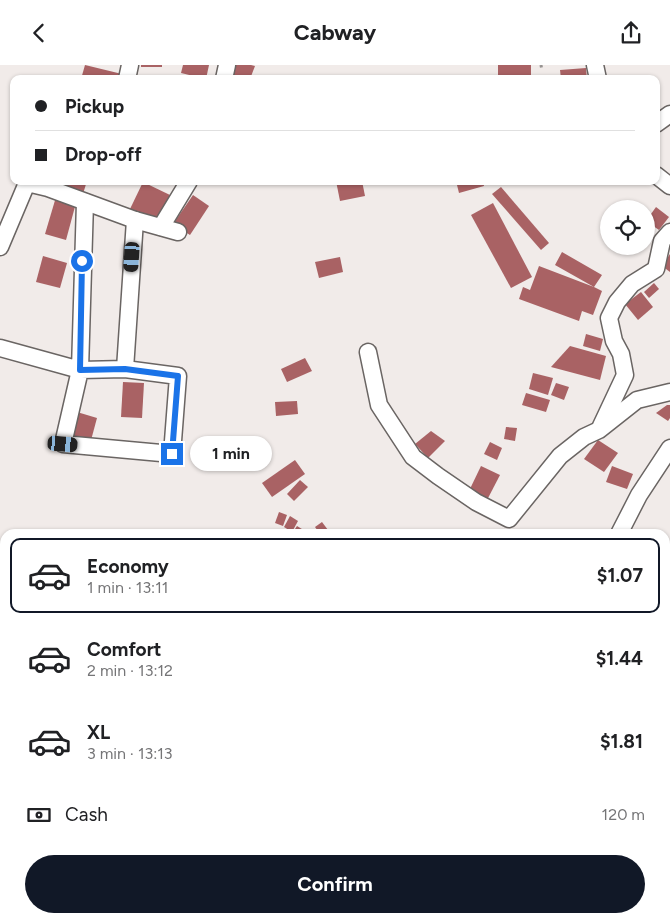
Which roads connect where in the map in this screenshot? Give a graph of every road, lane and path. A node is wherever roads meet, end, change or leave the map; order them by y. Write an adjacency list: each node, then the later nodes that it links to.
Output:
1 (541, 65): 2 (path)
2 (542, 71)
3 (660, 178): 7 (street)
4 (26, 185): 13 (street)
5 (49, 185): 8 (street)
6 (186, 185): 10 (street)
7 (670, 186)
8 (85, 202): 9 (street); 17 (street)
9 (134, 220): 10 (street); 16 (street)
10 (160, 227): 11 (street)
11 (178, 232)
12 (670, 232): 19 (street)
13 (0, 247)
14 (0, 348): 17 (street)
15 (368, 352): 19 (street)
16 (125, 369): 17 (street); 17 (street)
17 (80, 370)
18 (670, 392): 19 (street)
19 (599, 430)
20 (670, 447): 21 (street)
21 (622, 529)

